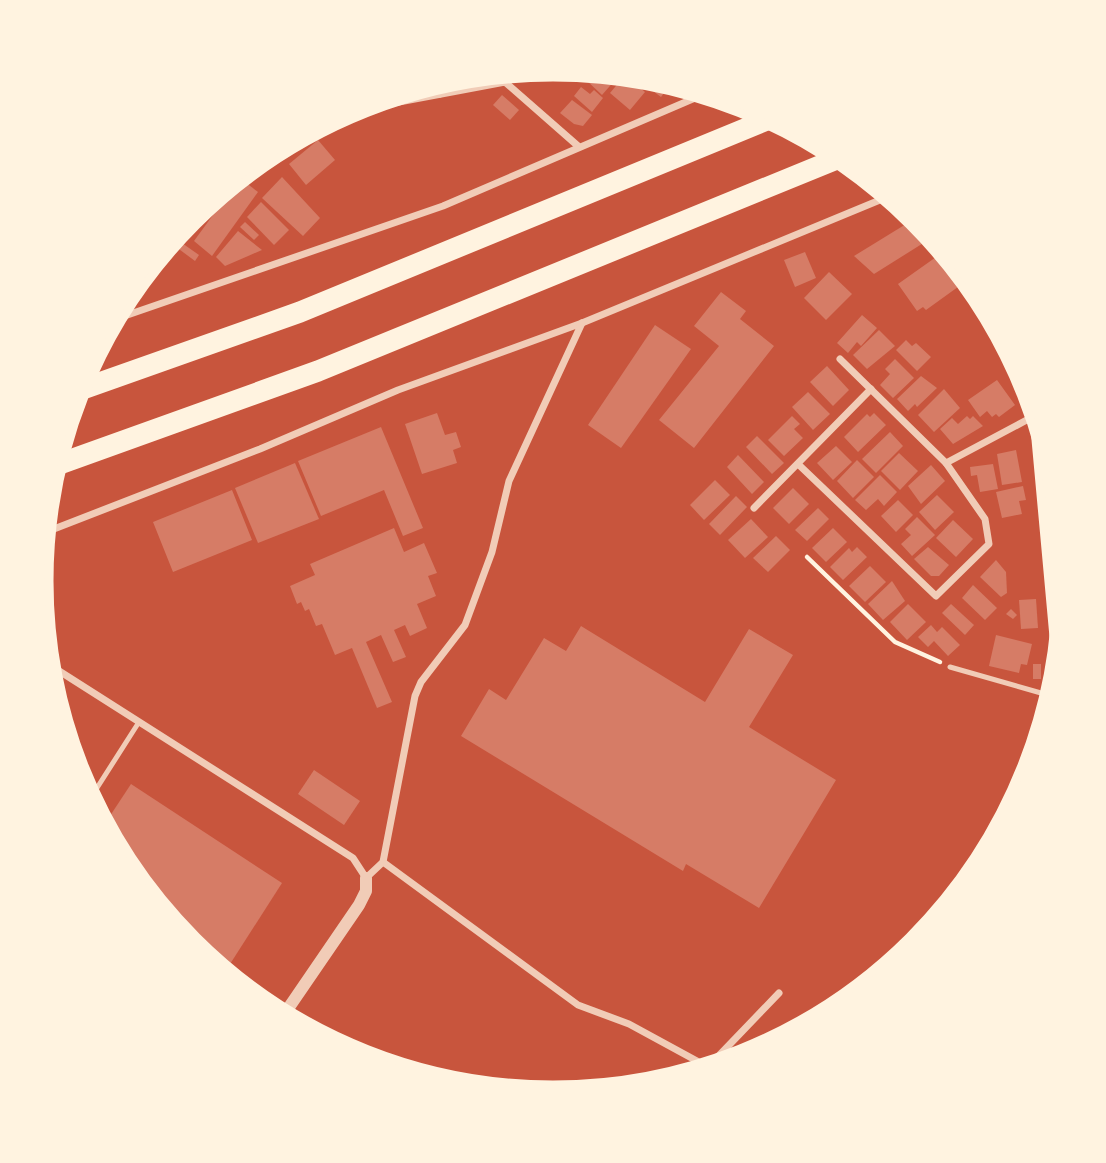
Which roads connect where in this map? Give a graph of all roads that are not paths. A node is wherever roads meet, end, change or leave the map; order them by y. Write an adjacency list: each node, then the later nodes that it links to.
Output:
1 (437, 91): 2 (street)
2 (440, 94): 4 (street); 6 (street)
3 (694, 98): 6 (street)
4 (398, 102)
5 (761, 122): 12 (highway)
6 (578, 146): 9 (street)
7 (832, 161): 16 (highway)
8 (881, 200): 10 (street)
9 (125, 316)
10 (583, 323): 20 (street); 27 (street)
11 (840, 359): 13 (street)
12 (88, 387)
13 (871, 389): 17 (street); 18 (street)
14 (1030, 420): 17 (street)
15 (1042, 458): 21 (main road)
16 (63, 463)
17 (946, 463): 18 (street)
18 (798, 464): 19 (street)
19 (754, 508)
20 (52, 530)
21 (1055, 621)
22 (950, 667): 24 (lane)
23 (57, 670): 25 (street)
24 (1044, 694)
25 (139, 722): 26 (lane); 28 (street)
26 (95, 791)
27 (383, 862): 28 (street); 32 (street)
28 (366, 878): 30 (street)
29 (779, 993): 31 (street)
30 (287, 1010)
31 (716, 1059)
32 (702, 1063)

